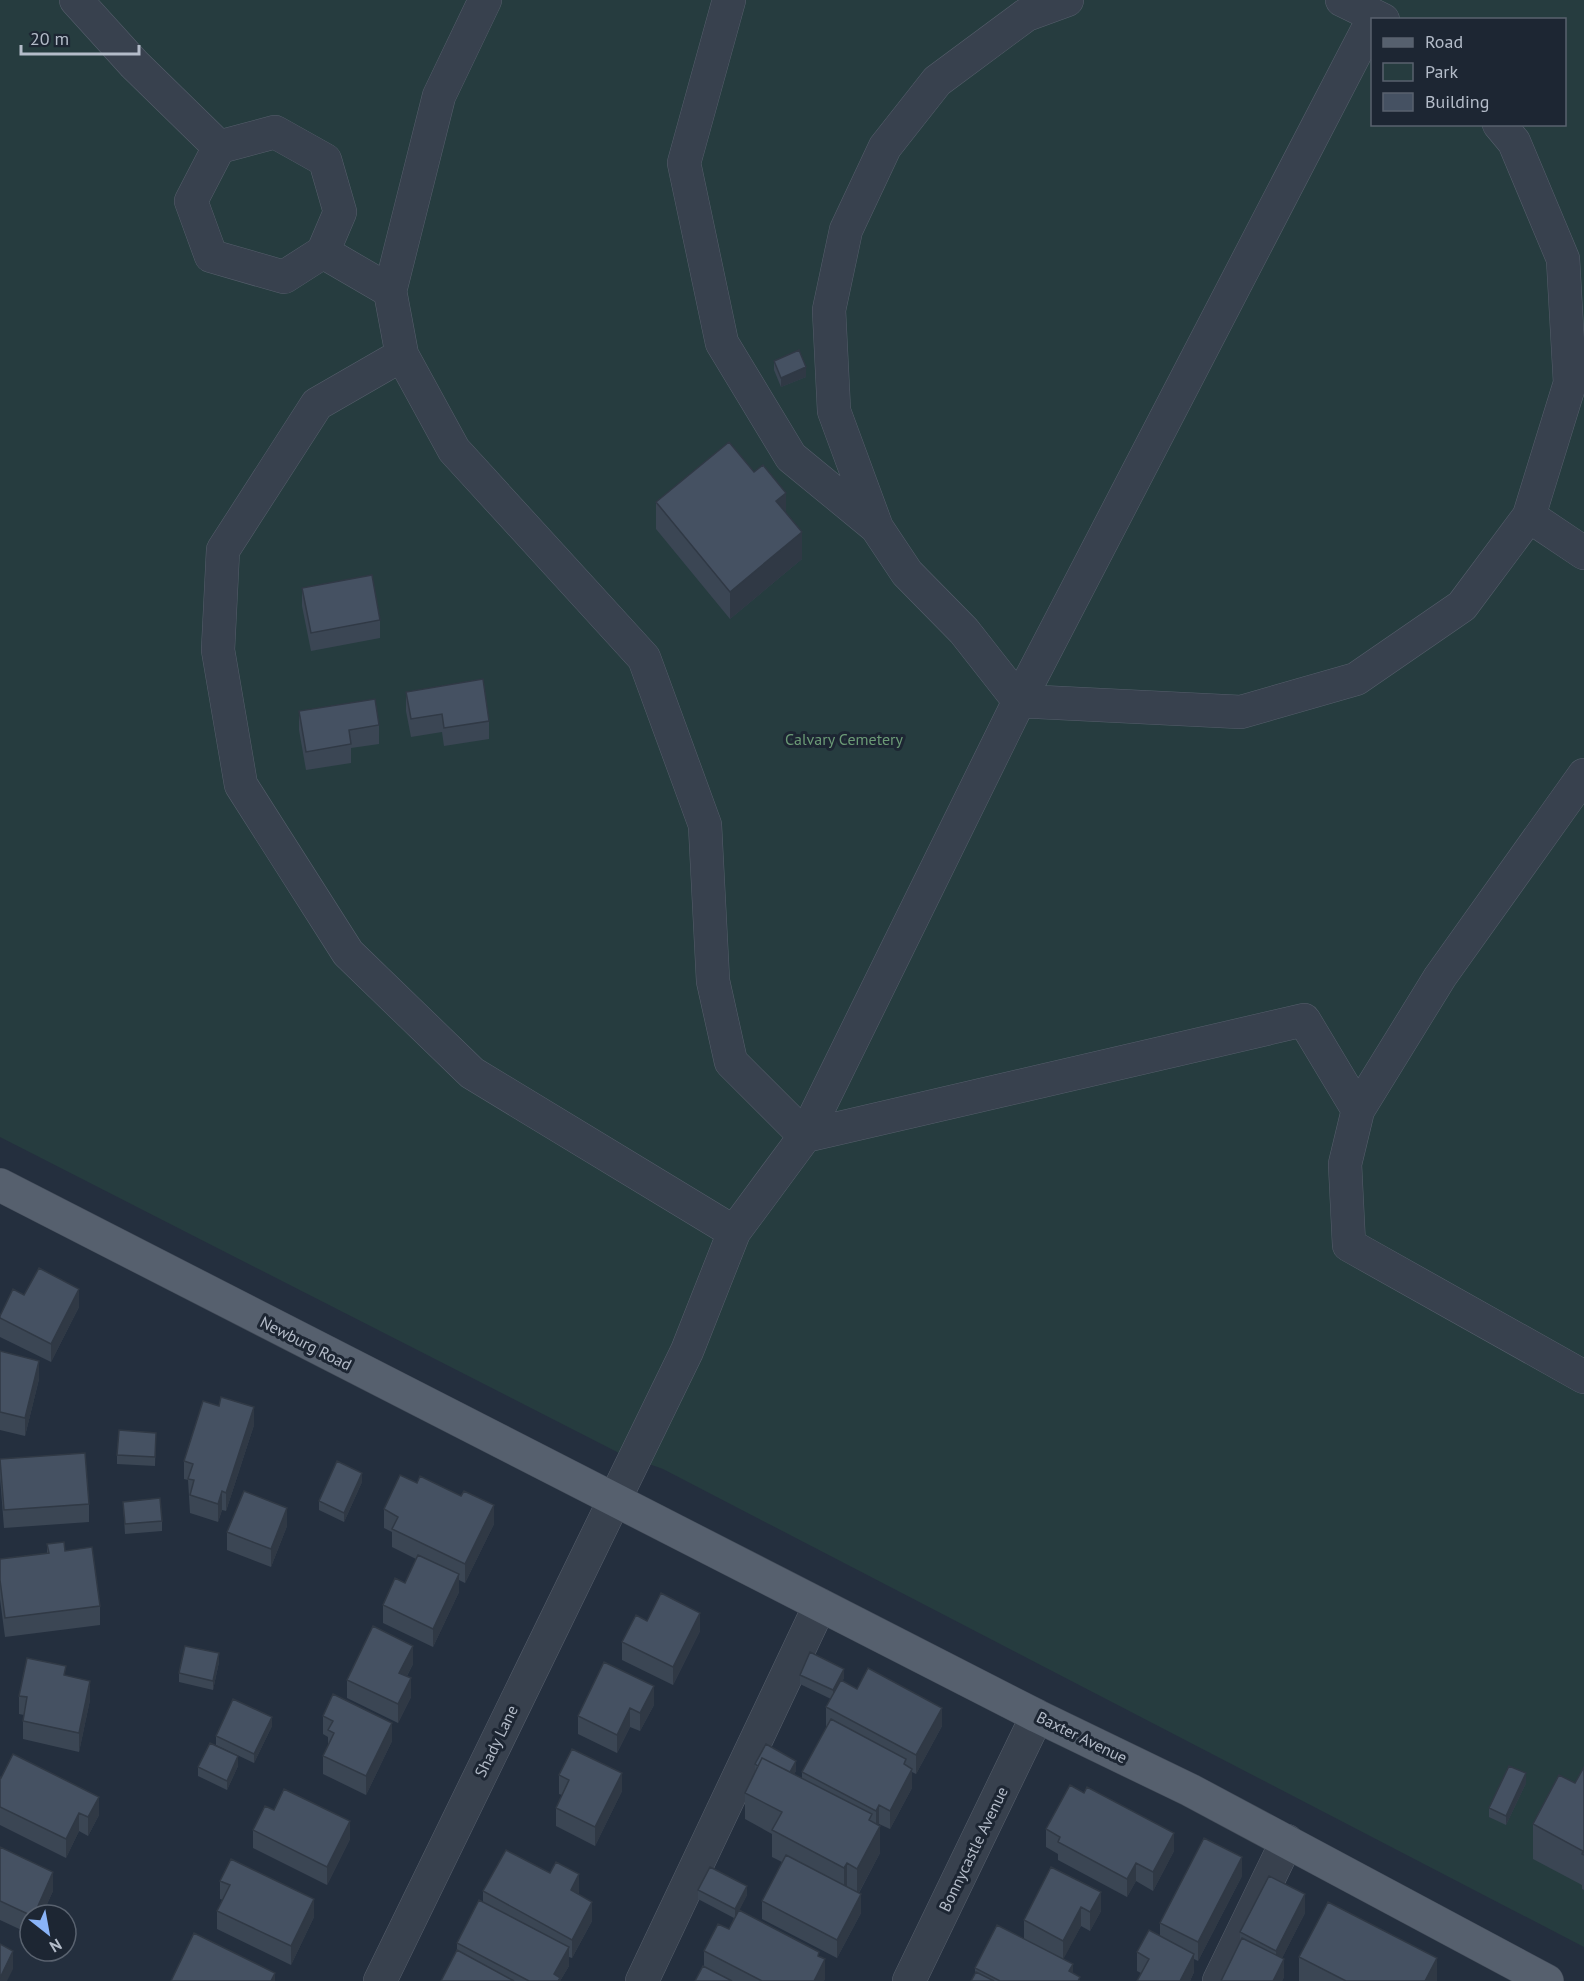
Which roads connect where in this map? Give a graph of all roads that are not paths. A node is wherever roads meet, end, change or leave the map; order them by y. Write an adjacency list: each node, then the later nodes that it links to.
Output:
1 (76, 0): 9 (street)
2 (485, 0): 11 (street)
3 (729, 0): 14 (street)
4 (1067, 0): 14 (street)
5 (1342, 0): 6 (street)
6 (1378, 15)
7 (1371, 28): 16 (street, Shady Lane)
8 (1501, 126): 13 (street)
9 (219, 147): 10 (street); 10 (street)
10 (323, 252): 11 (street)
11 (390, 291): 12 (street)
12 (402, 355): 19 (street); 21 (street)
13 (1529, 516): 15 (street); 16 (street)
14 (877, 528): 16 (street)
15 (1584, 553)
16 (1019, 701): 19 (street, Shady Lane)
17 (1584, 775): 18 (street)
18 (1358, 1110): 19 (street); 22 (street)
19 (805, 1136): 21 (street, Shady Lane)
20 (0, 1185): 23 (main road, Newburg Road)
21 (734, 1232): 23 (street, Shady Lane)
22 (1584, 1377)
23 (613, 1500): 24 (main road, Baxter Avenue); 28 (street, Shady Lane)
24 (820, 1605): 25 (main road, Baxter Avenue); 29 (street)
25 (1037, 1716): 26 (main road, Baxter Avenue); 30 (street, Bonnycastle Avenue)
26 (1287, 1841): 27 (main road, Baxter Avenue); 31 (street)
27 (1533, 1978)
28 (380, 1981)
29 (642, 1981)
30 (909, 1981)
31 (1219, 1981)

